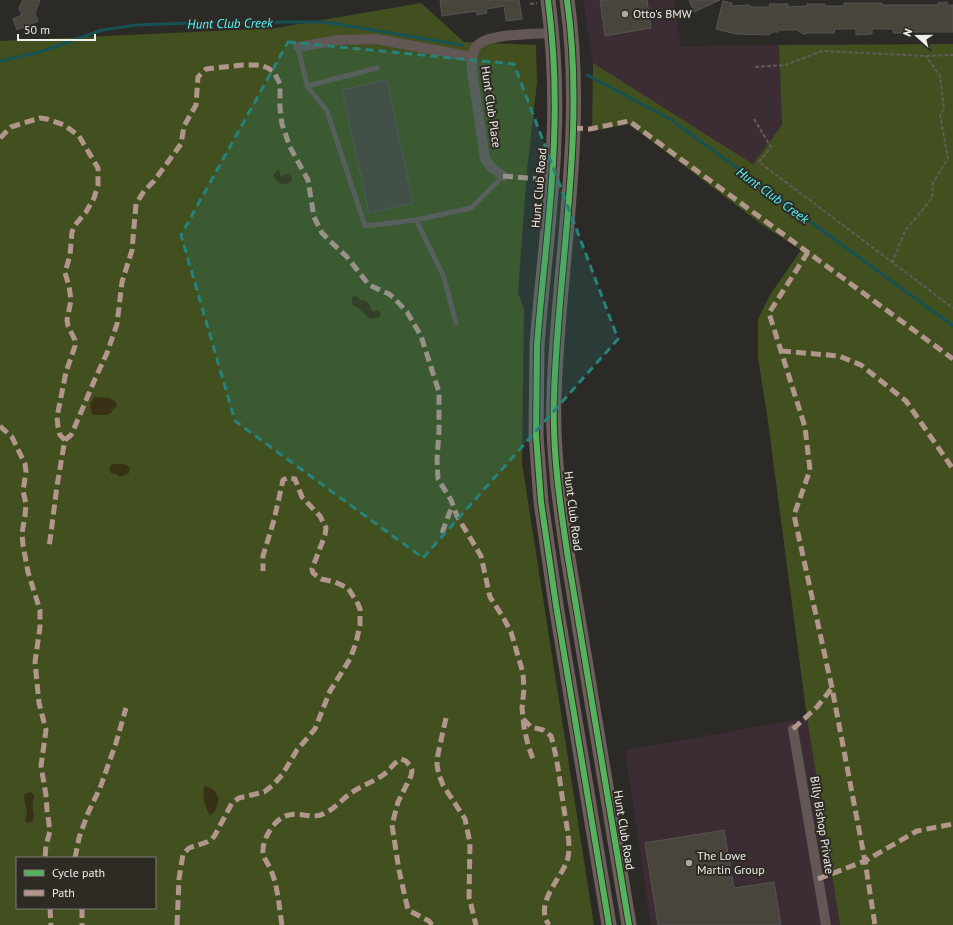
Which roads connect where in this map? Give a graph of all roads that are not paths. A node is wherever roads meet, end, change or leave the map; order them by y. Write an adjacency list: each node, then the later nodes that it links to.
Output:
1 (548, 0): 3 (main road, Hunt Club Road)
2 (567, 0): 13 (main road, Hunt Club Road)
3 (552, 34): 5 (street, Hunt Club Place); 12 (main road, Hunt Club Road)
4 (298, 47): 5 (street, Hunt Club Place); 7 (lane)
5 (472, 57): 8 (street, Hunt Club Place)
6 (377, 68): 7 (lane)
7 (307, 86): 9 (lane)
8 (503, 176): 9 (lane)
9 (416, 220): 10 (lane)
10 (456, 323)
11 (793, 730): 14 (street, Billy Bishop Private)
12 (609, 925)
13 (629, 925)
14 (826, 925)

